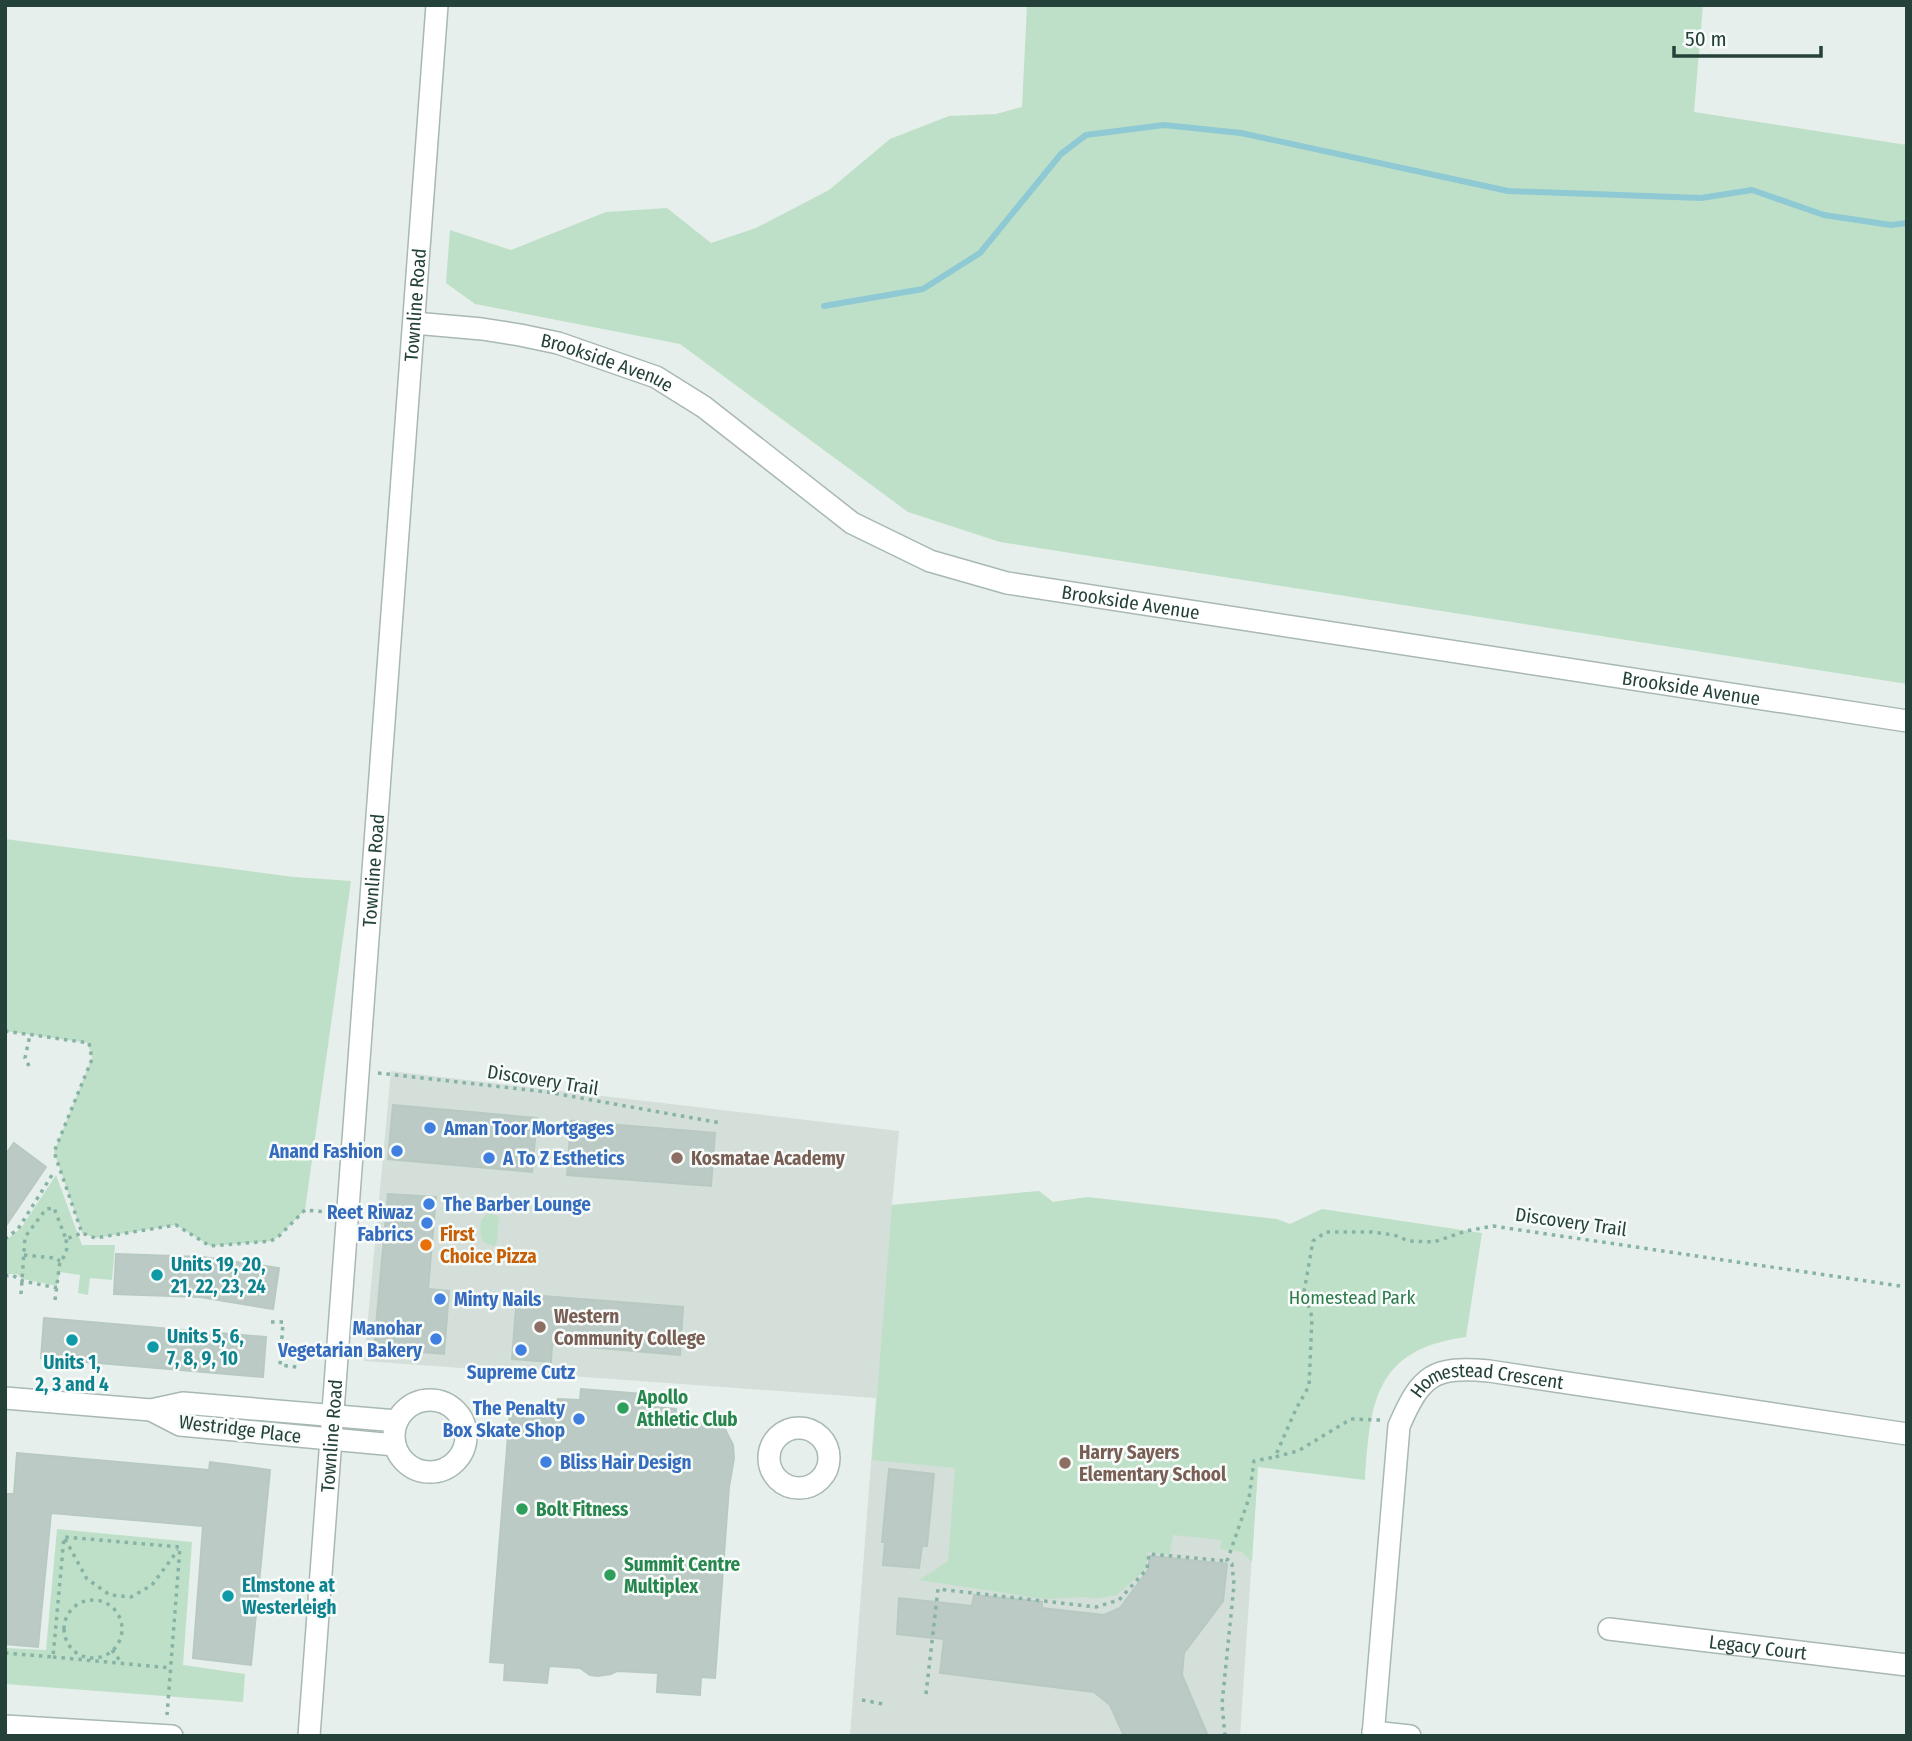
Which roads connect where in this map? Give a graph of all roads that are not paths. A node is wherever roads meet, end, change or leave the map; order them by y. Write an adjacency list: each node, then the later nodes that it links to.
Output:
1 (437, 5): 2 (street, Townline Road)
2 (414, 323): 3 (street, Brookside Avenue); 6 (street, Townline Road)
3 (1907, 721)
4 (5, 1398): 5 (street, Westridge Place)
5 (152, 1410): 6 (street, Westridge Place); 9 (street, Westridge Place)
6 (333, 1416): 7 (street, Westridge Place); 9 (street, Townline Road)
7 (397, 1421): 10 (street); 10 (street)
8 (1907, 1434): 15 (street, Homestead Crescent)
9 (332, 1439): 10 (street, Westridge Place); 16 (street, Townline Road)
10 (395, 1444)
11 (1609, 1629): 12 (street, Legacy Court)
12 (1907, 1665)
13 (5, 1726): 14 (street)
14 (170, 1726)
15 (1373, 1734): 17 (street)
16 (309, 1736)
17 (1409, 1736)

